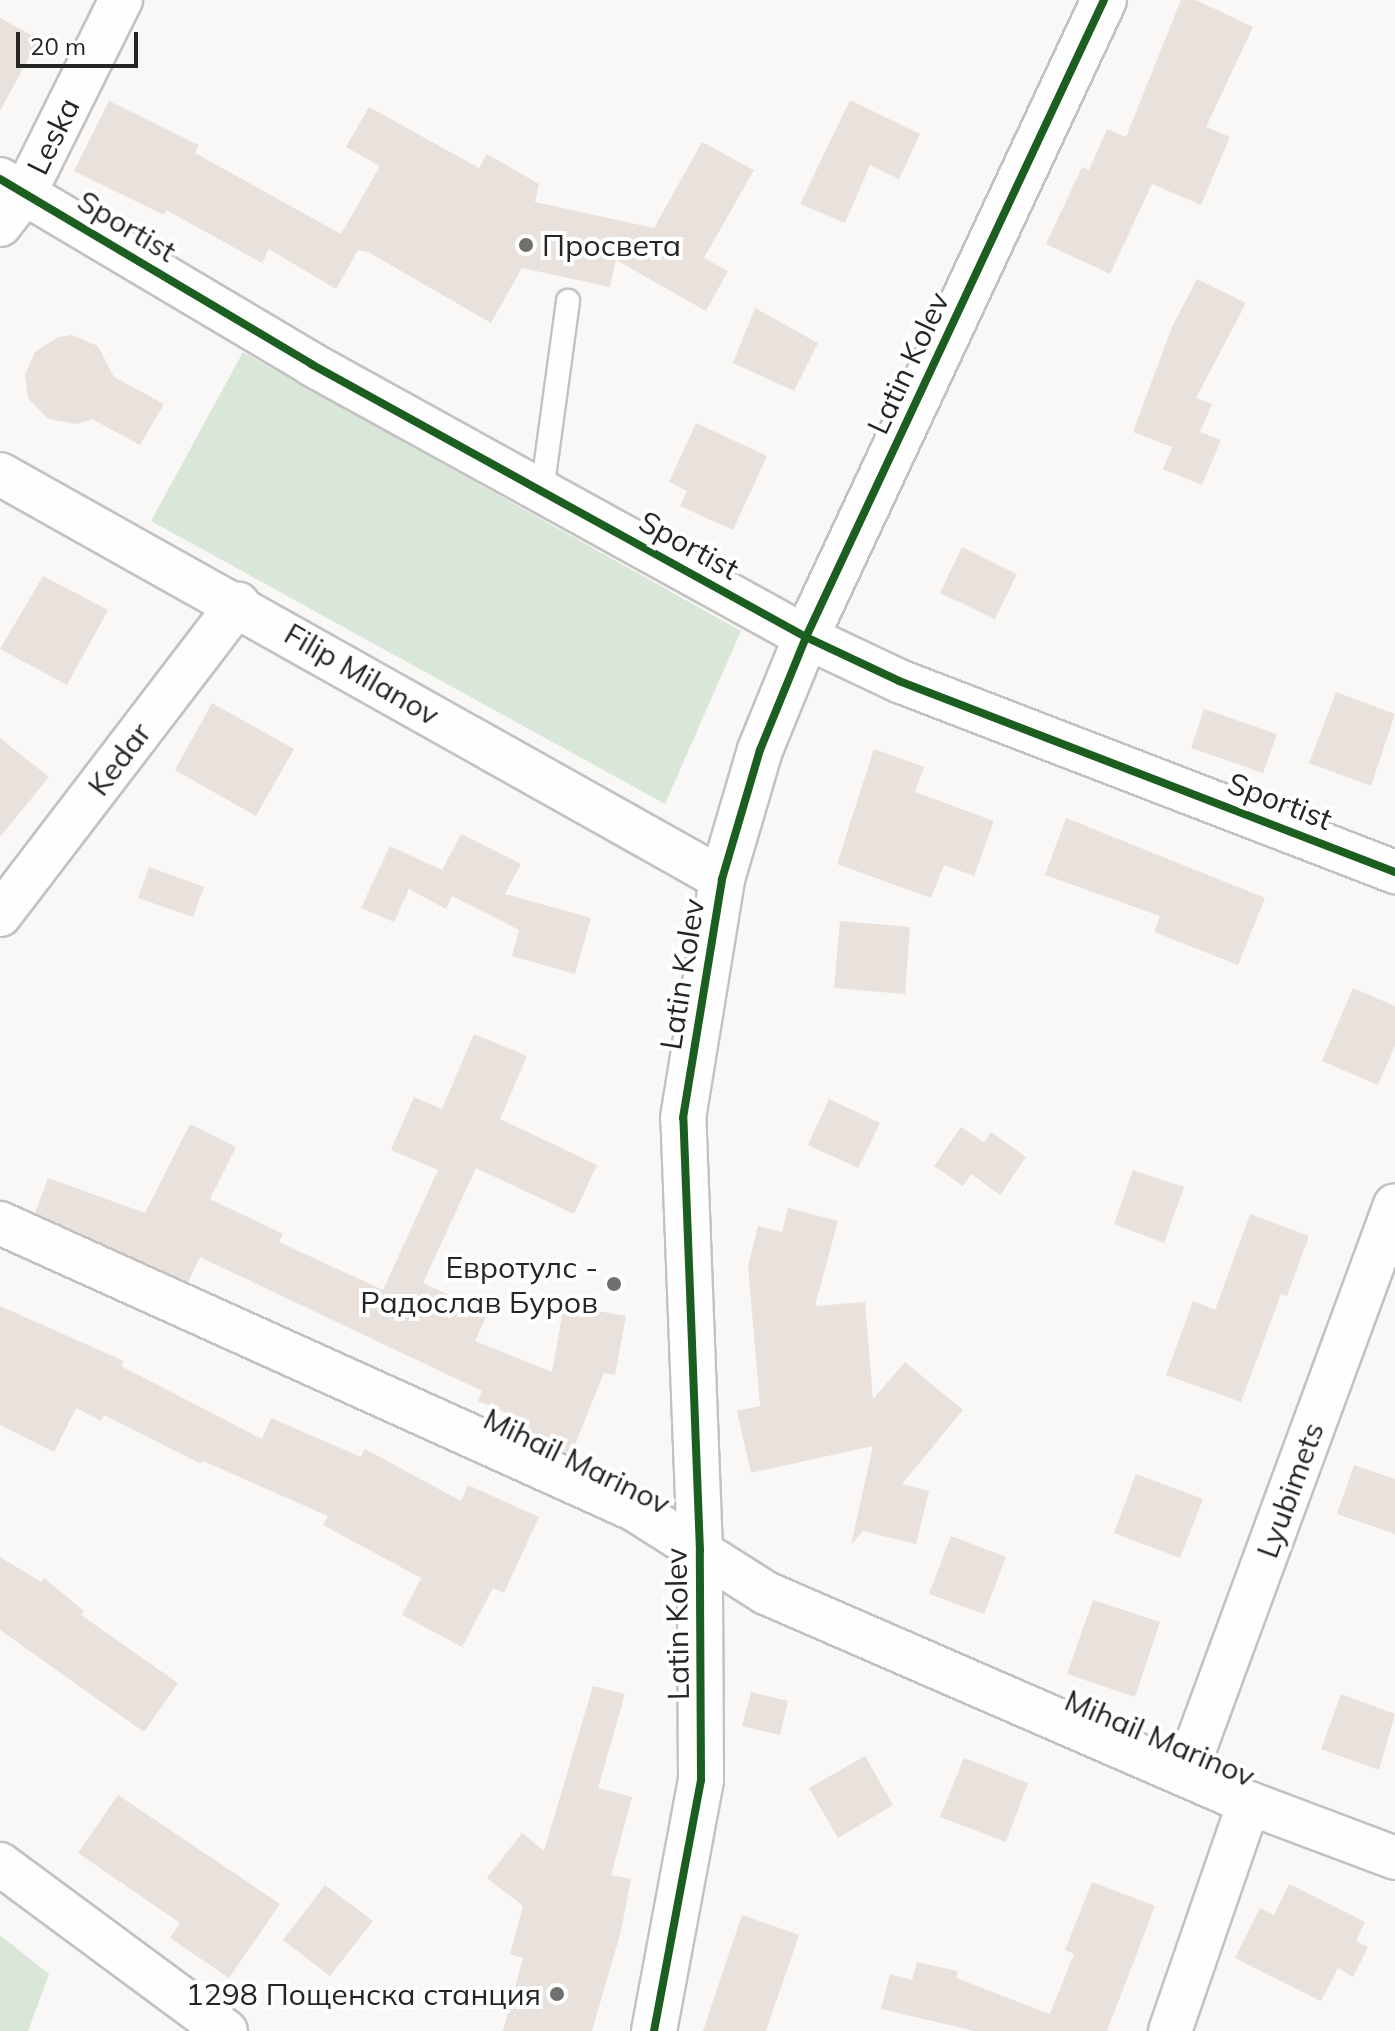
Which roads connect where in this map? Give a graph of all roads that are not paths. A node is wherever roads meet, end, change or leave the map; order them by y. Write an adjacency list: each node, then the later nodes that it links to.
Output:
1 (121, 0): 3 (street, Leska)
2 (1104, 0): 8 (main road, Latin Kolev)
3 (8, 199): 6 (street, Sportist)
4 (568, 301): 6 (lane)
5 (0, 474): 7 (street, Filip Milanov)
6 (542, 491): 8 (street, Sportist)
7 (238, 604): 10 (street, Filip Milanov); 11 (street, Kedar)
8 (806, 637): 9 (street, Sportist); 10 (main road, Latin Kolev)
9 (1395, 872)
10 (722, 879): 14 (main road, Latin Kolev)
11 (0, 915)
12 (1395, 1205): 15 (street, Lyubimets)
13 (0, 1223): 14 (street, Mihail Marinov)
14 (700, 1551): 15 (street, Mihail Marinov); 20 (main road, Latin Kolev)
15 (1185, 1775): 16 (street, Mihail Marinov)
16 (1249, 1803): 17 (street, Mihail Marinov); 21 (street)
17 (1395, 1858)
18 (0, 1864): 19 (street)
19 (226, 2031)
20 (654, 2031)
21 (1170, 2031)

